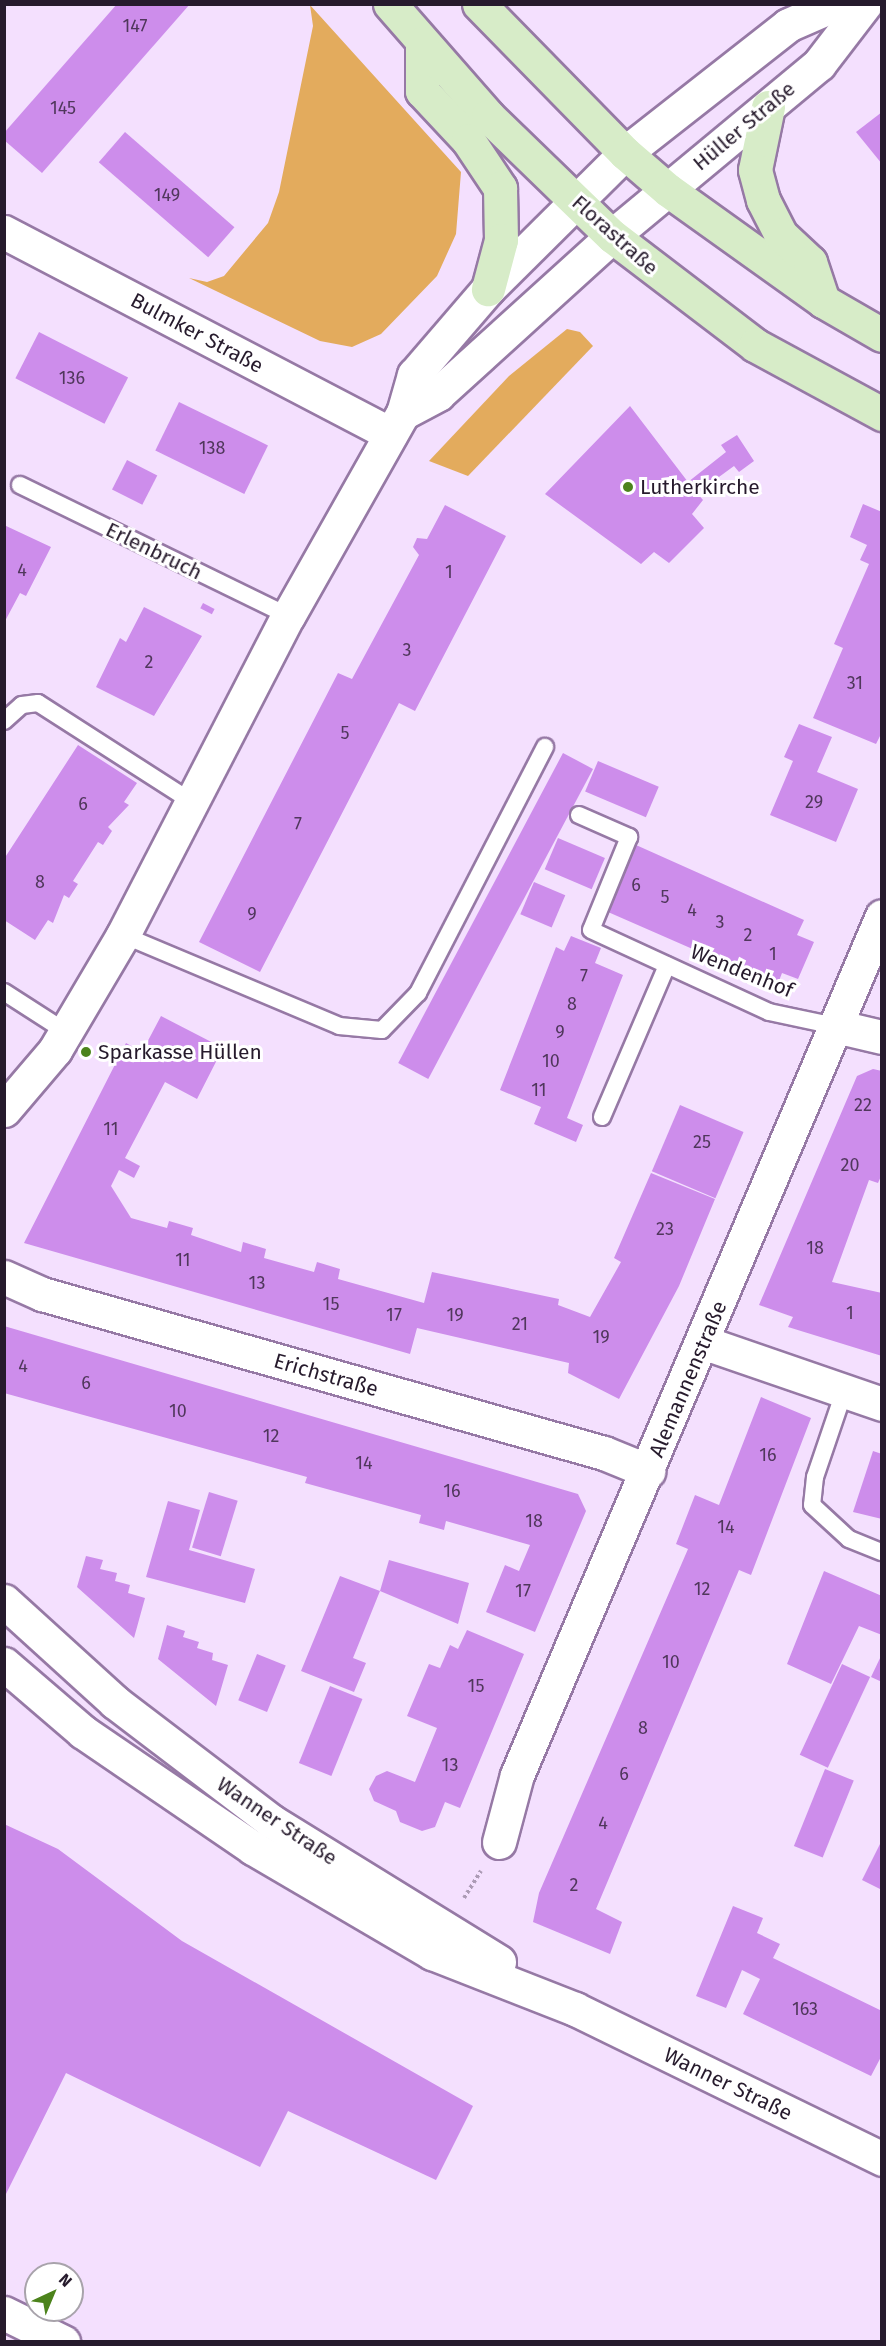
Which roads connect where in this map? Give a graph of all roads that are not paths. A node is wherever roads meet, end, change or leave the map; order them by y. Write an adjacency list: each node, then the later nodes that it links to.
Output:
1 (390, 4): 5 (main road, Florastraße)
2 (479, 4): 7 (main road)
3 (836, 4): 7 (street)
4 (865, 4): 6 (street, Hüller Straße)
5 (422, 44): 9 (main road, Florastraße); 12 (main road)
6 (768, 107): 8 (street, Hüller Straße); 13 (main road)
7 (625, 153): 8 (main road); 9 (street)
8 (668, 190): 11 (street, Hüller Straße); 13 (main road)
9 (575, 200): 11 (main road, Florastraße); 12 (street)
10 (4, 232): 16 (street, Bulmker Straße)
11 (612, 236): 15 (main road, Florastraße); 16 (street)
12 (488, 288): 16 (street)
13 (823, 301): 14 (main road)
14 (882, 334)
15 (882, 414)
16 (397, 424): 18 (street)
17 (20, 485): 18 (lane, Erlenbruch)
18 (288, 616): 21 (street)
19 (4, 721): 21 (lane)
20 (545, 747): 24 (lane)
21 (192, 802): 24 (street)
22 (579, 815): 25 (lane, Wendenhof)
23 (882, 916): 27 (street, Alemannenstraße)
24 (123, 935): 28 (street)
25 (667, 965): 27 (lane, Wendenhof); 31 (lane, Wendenhof)
26 (4, 992): 28 (lane)
27 (835, 1026): 29 (street); 33 (street, Alemannenstraße)
28 (66, 1032): 30 (street)
29 (882, 1037)
30 (7, 1105)
31 (602, 1117)
32 (4, 1277): 36 (street, Erichstraße)
33 (705, 1343): 34 (street); 36 (street, Alemannenstraße)
34 (844, 1392): 35 (street); 37 (lane)
35 (882, 1404)
36 (648, 1471): 40 (street, Alemannenstraße)
37 (882, 1552)
38 (4, 1600): 41 (street, Wanner Straße)
39 (4, 1664): 41 (street, Wanner Straße)
40 (499, 1842)
41 (575, 2009): 42 (street, Wanner Straße)
42 (882, 2158)
43 (4, 2313): 44 (street)
44 (63, 2342)

